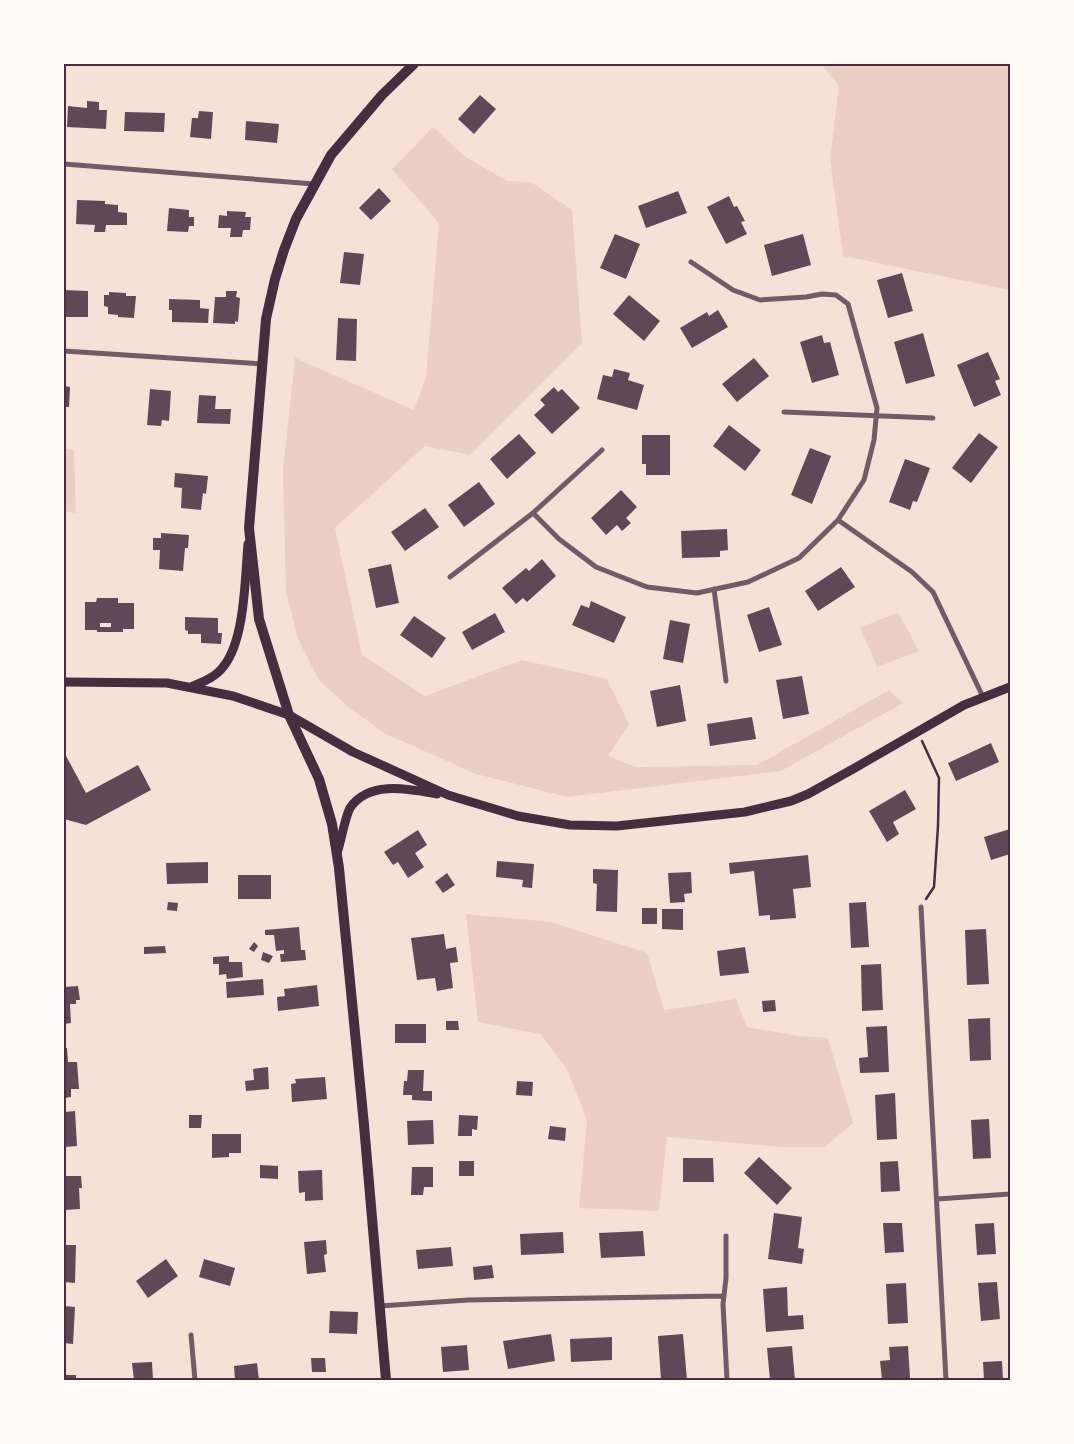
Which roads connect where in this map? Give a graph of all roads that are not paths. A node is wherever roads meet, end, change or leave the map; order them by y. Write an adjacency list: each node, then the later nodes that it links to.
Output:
1 (414, 64): 3 (main road)
2 (64, 164): 3 (street)
3 (314, 184): 6 (main road)
4 (691, 262): 8 (street)
5 (64, 351): 6 (street)
6 (263, 364): 13 (main road)
7 (784, 412): 8 (street)
8 (876, 416): 9 (street); 12 (street)
9 (933, 418)
10 (602, 450): 11 (street)
11 (533, 513): 14 (street); 15 (street)
12 (838, 520): 15 (street); 20 (street)
13 (249, 528): 18 (main road); 21 (main road)
14 (450, 577)
15 (714, 589): 16 (street)
16 (726, 681)
17 (64, 682): 18 (main road)
18 (190, 687): 21 (main road)
19 (1010, 687): 20 (main road)
20 (983, 697): 22 (main road)
21 (289, 715): 22 (main road); 23 (main road)
22 (448, 796): 23 (main road)
23 (337, 855): 29 (main road)
24 (921, 907): 26 (street)
25 (1010, 1194): 26 (street)
26 (937, 1199): 34 (street)
27 (726, 1236): 28 (street)
28 (724, 1296): 29 (street); 33 (street)
29 (380, 1306): 32 (main road)
30 (191, 1335): 31 (street)
31 (195, 1380)
32 (386, 1380)
33 (727, 1380)
34 (946, 1380)

